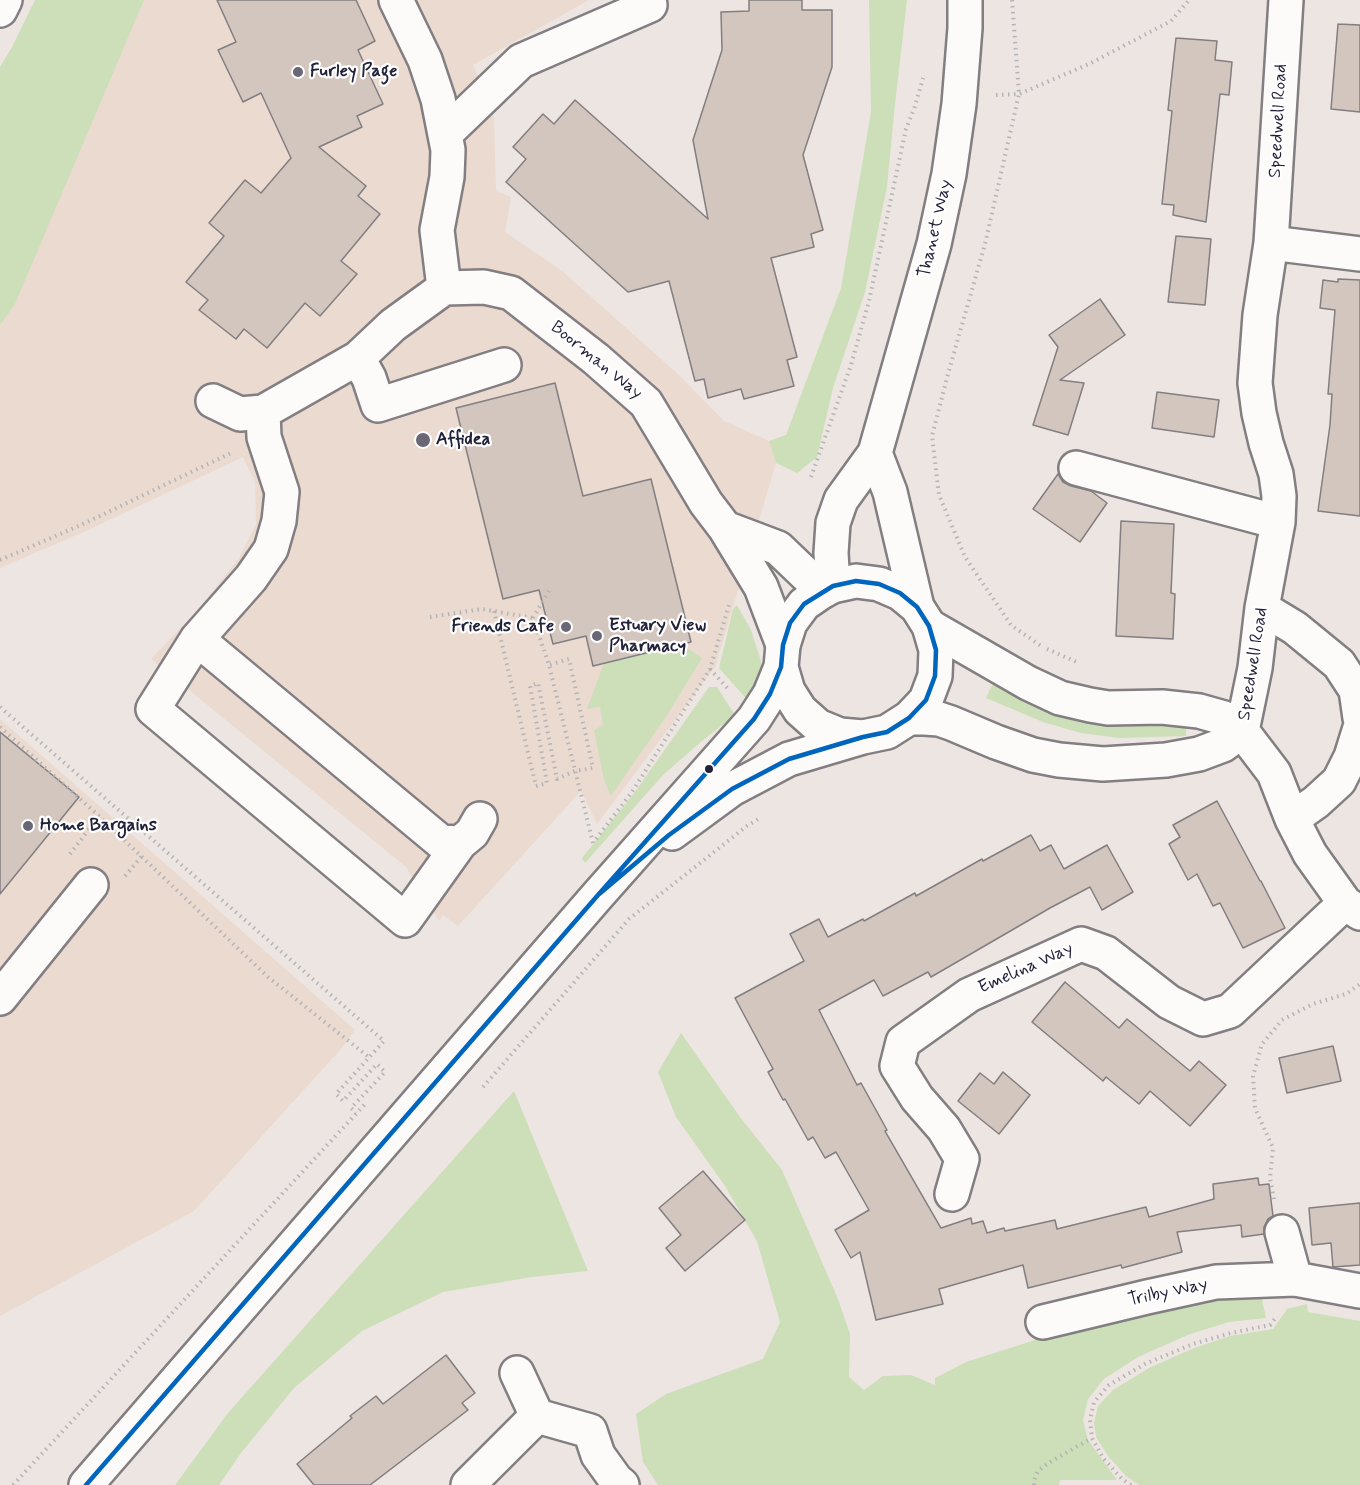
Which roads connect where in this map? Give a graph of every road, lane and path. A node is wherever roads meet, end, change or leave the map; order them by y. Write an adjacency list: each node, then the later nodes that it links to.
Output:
1 (5, 0): 8 (main road)
2 (396, 0): 11 (main road)
3 (965, 0): 19 (main road, Thanet Way)
4 (1012, 0): 9 (path)
5 (1189, 0): 9 (path)
6 (1286, 0): 12 (main road, Speedwell Road)
7 (650, 5): 11 (main road)
8 (0, 10)
9 (1019, 94): 34 (path)
10 (914, 109): 21 (path)
11 (445, 134): 14 (main road)
12 (1272, 243): 13 (main road); 22 (main road, Speedwell Road)
13 (1360, 254)
14 (444, 288): 15 (main road); 23 (main road, Boorman Way)
15 (358, 358): 16 (main road); 18 (main road)
16 (504, 365)
17 (213, 401): 18 (main road)
18 (263, 412): 32 (main road)
19 (875, 453): 26 (main road, Thanet Way); 30 (main road)
20 (1076, 468): 22 (main road)
21 (810, 480)
22 (1278, 522): 27 (main road, Speedwell Road)
23 (725, 528): 25 (main road, Boorman Way); 26 (main road)
24 (551, 587): 31 (path)
25 (761, 587): 33 (main road, Boorman Way); 43 (path)
26 (828, 588): 30 (main road); 33 (main road)
27 (1262, 608): 38 (main road); 41 (main road, Speedwell Road)
28 (494, 611): 29 (path); 31 (path); 43 (path)
29 (430, 617)
30 (923, 617): 37 (main road); 41 (main road)
31 (533, 618): 35 (path)
32 (197, 639): 32 (main road)
33 (782, 656): 42 (main road); 47 (main road)
34 (1080, 664)
35 (549, 665): 43 (path); 43 (path)
36 (0, 707): 51 (path)
37 (909, 718): 41 (main road); 42 (main road)
38 (1360, 718)
39 (0, 727): 51 (path)
40 (1360, 728): 45 (main road)
41 (1242, 731): 45 (main road, Speedwell Road)
42 (863, 737): 47 (main road)
43 (575, 771)
44 (765, 815): 52 (path)
45 (1292, 819): 48 (main road, Speedwell Road)
46 (91, 885): 50 (main road)
47 (598, 895): 64 (main road)
48 (1353, 908): 55 (main road, Emelina Way)
49 (1360, 984): 56 (path)
50 (0, 998)
51 (370, 1058): 54 (path)
52 (480, 1090)
53 (372, 1096): 54 (path)
54 (356, 1113): 63 (path)
55 (952, 1194)
56 (1282, 1232): 57 (main road)
57 (1287, 1279): 58 (main road, Trilby Way); 59 (main road, Trilby Way); 62 (path)
58 (1360, 1291)
59 (1043, 1322)
60 (517, 1373): 61 (main road)
61 (537, 1416): 65 (main road); 66 (main road)
62 (1092, 1438): 67 (path); 68 (path)
63 (13, 1485)
64 (86, 1485)
65 (468, 1485)
66 (622, 1485)
67 (1034, 1485)
68 (1131, 1485)

